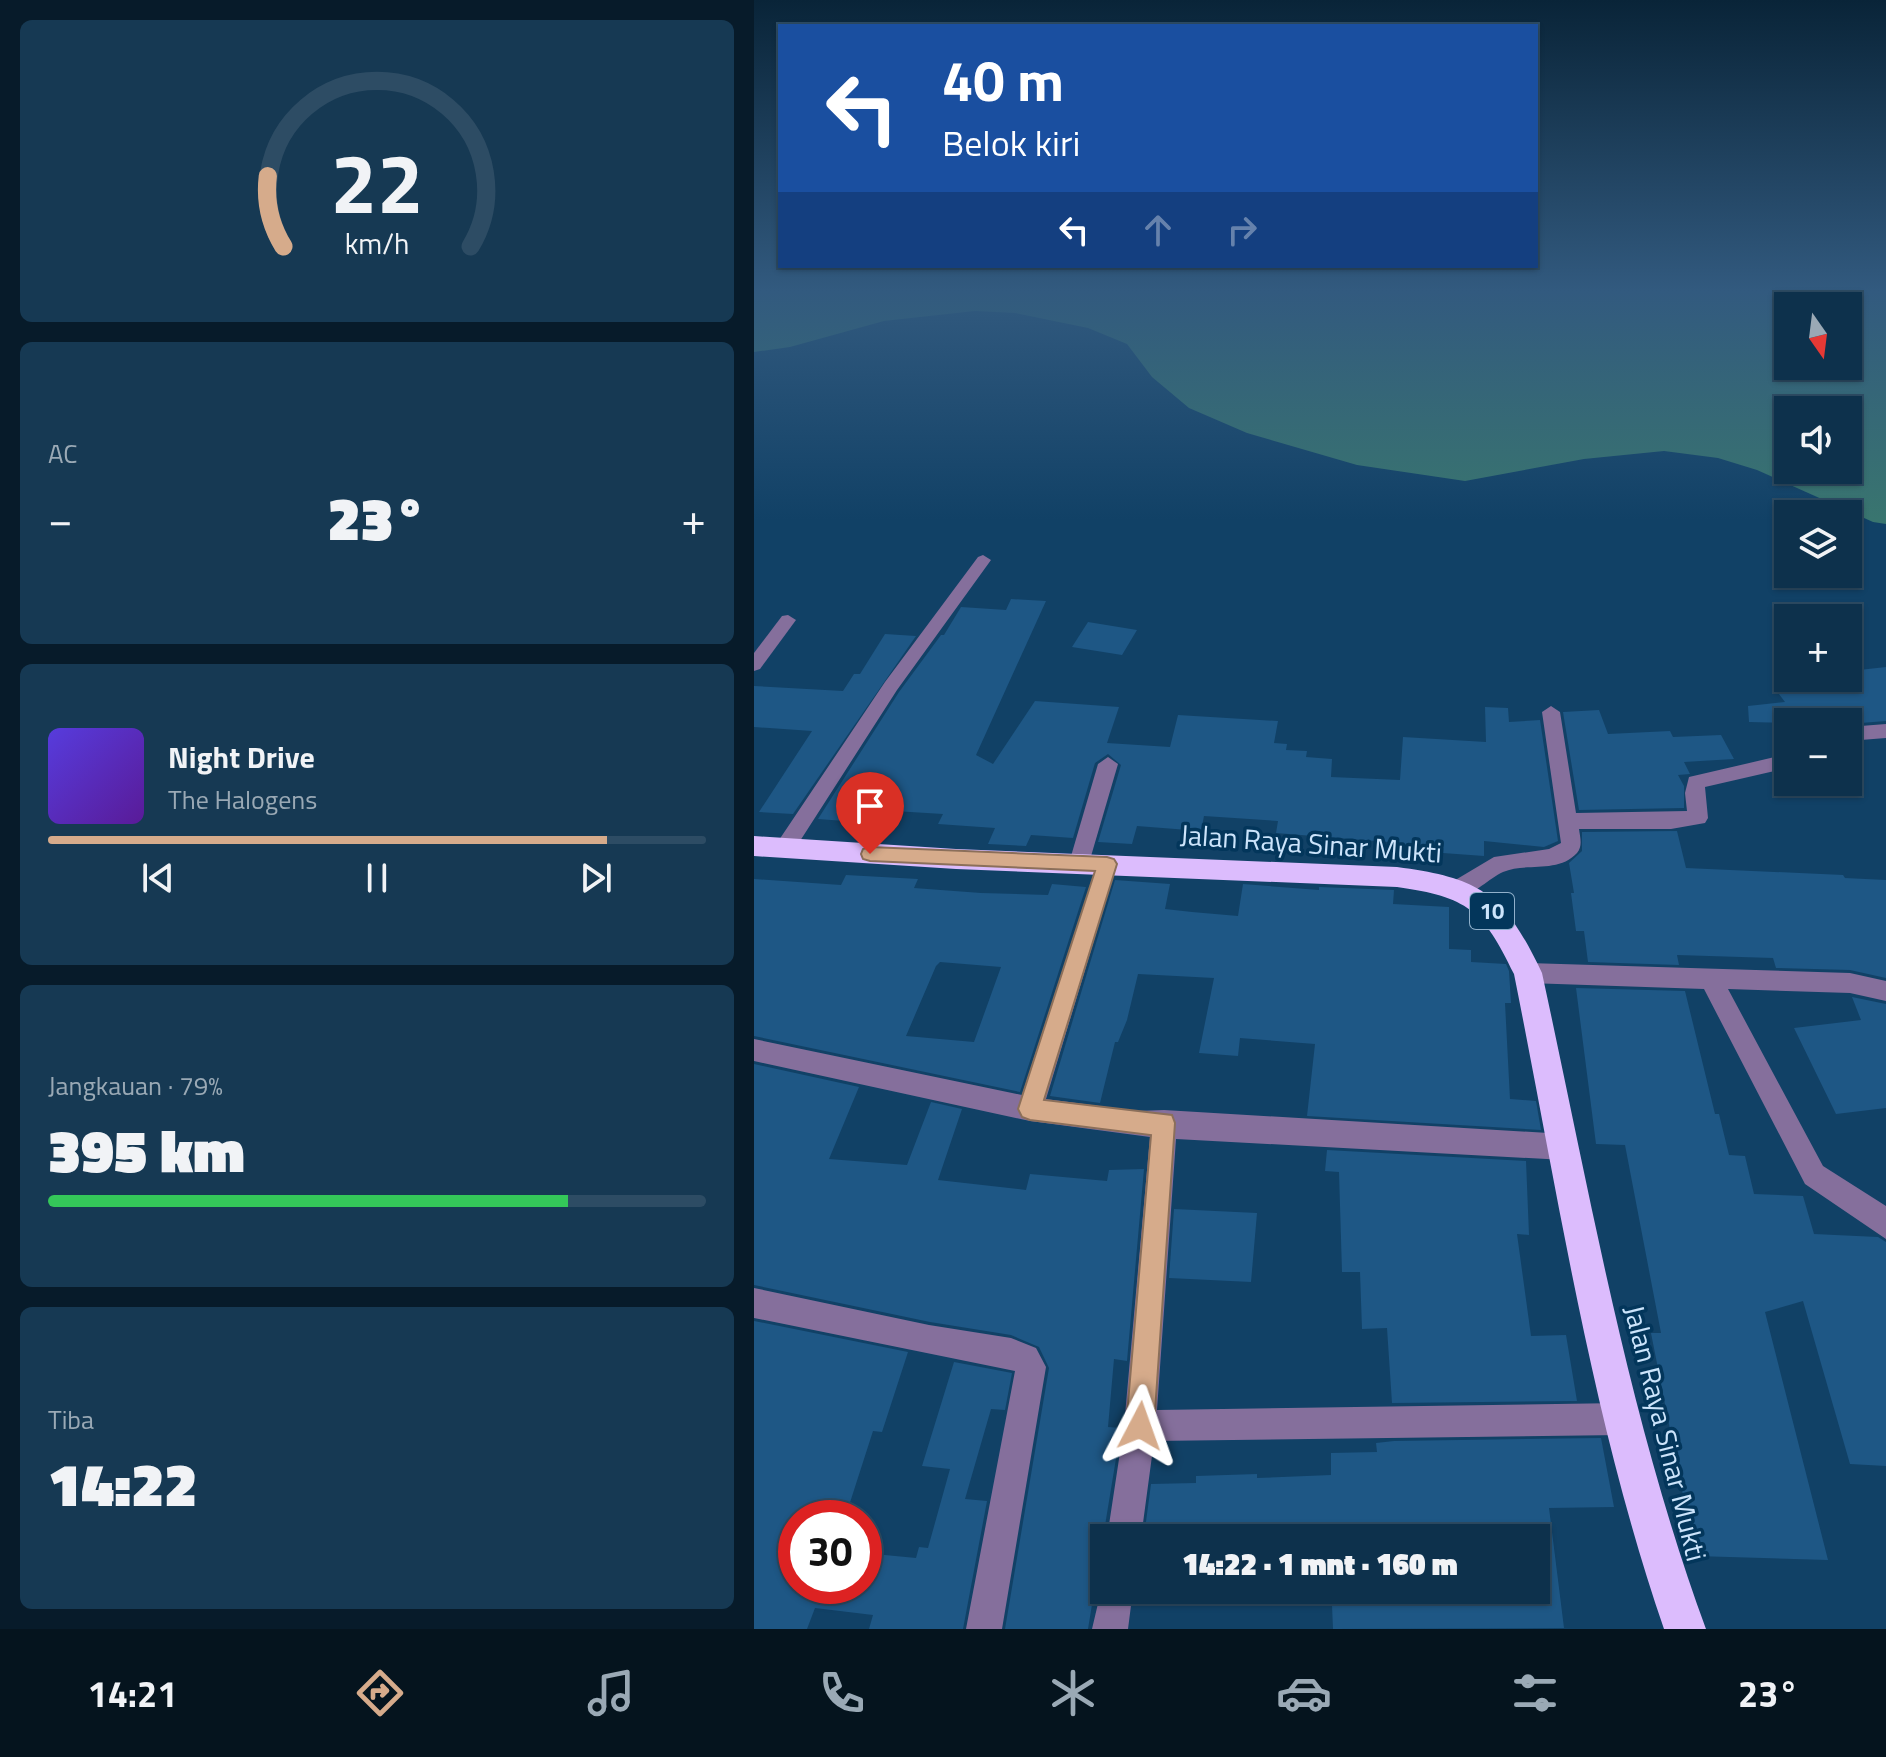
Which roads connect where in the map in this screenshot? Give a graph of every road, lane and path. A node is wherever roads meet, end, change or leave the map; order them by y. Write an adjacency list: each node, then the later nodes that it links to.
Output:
1 (983, 560): 11 (street)
2 (788, 620): 3 (street)
3 (754, 665)
4 (1551, 712): 9 (street)
5 (1886, 731): 6 (street)
6 (1862, 733)
7 (1108, 764): 12 (street)
8 (1774, 764): 9 (street)
9 (1567, 821): 13 (street)
10 (754, 846): 11 (highway, Jalan Raya Sinar Mukti / 10)
11 (784, 849): 12 (highway, Jalan Raya Sinar Mukti / 10)
12 (1093, 864): 13 (highway, Jalan Raya Sinar Mukti / 10); 18 (street)
13 (1460, 888): 14 (highway, Jalan Raya Sinar Mukti / 10)
14 (1528, 973): 15 (street); 20 (highway, Jalan Raya Sinar Mukti / 10)
15 (1711, 980): 16 (street); 21 (street)
16 (1886, 991)
17 (754, 1050): 18 (street)
18 (1030, 1109): 19 (street)
19 (1164, 1123): 20 (street); 24 (street)
20 (1565, 1147): 23 (highway, Jalan Raya Sinar Mukti / 10)
21 (1886, 1225)
22 (754, 1303): 27 (street)
23 (1621, 1419): 24 (street); 29 (highway, Jalan Raya Sinar Mukti / 10)
24 (1140, 1426): 25 (street)
25 (1126, 1524)
26 (1114, 1604): 28 (street)
27 (984, 1629)
28 (1110, 1629)
29 (1685, 1629)

